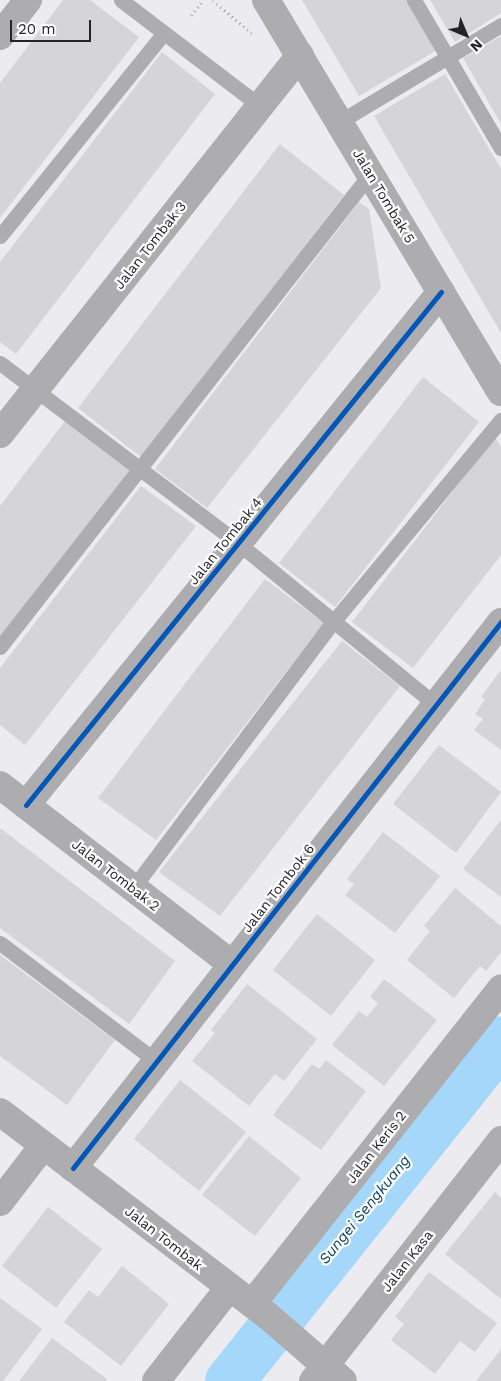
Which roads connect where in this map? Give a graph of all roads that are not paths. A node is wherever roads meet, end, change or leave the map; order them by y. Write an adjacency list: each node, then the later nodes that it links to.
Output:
1 (28, 0): 7 (street)
2 (121, 0): 6 (lane)
3 (266, 0): 8 (street, Jalan Tombak 5)
4 (414, 0): 9 (lane)
5 (501, 26): 9 (lane)
6 (164, 33): 10 (lane); 14 (lane)
7 (0, 36)
8 (300, 56): 10 (street, Jalan Tombak 3); 11 (street, Jalan Tombak 5)
9 (449, 57): 11 (lane); 12 (lane)
10 (260, 106): 17 (street, Jalan Tombak 3)
11 (339, 122): 13 (street, Jalan Tombak 5)
12 (501, 148)
13 (370, 174): 15 (street, Jalan Tombak 5); 21 (lane)
14 (0, 236)
15 (441, 292): 18 (street, Jalan Tombak 5); 22 (street, Jalan Tombak 4)
16 (0, 363): 17 (lane)
17 (35, 390): 20 (street, Jalan Tombak 3); 21 (lane)
18 (501, 392)
19 (501, 420): 23 (lane)
20 (0, 434)
21 (139, 468): 22 (lane); 25 (lane)
22 (238, 543): 23 (lane); 28 (street, Jalan Tombak 4)
23 (334, 622): 26 (lane); 29 (lane)
24 (501, 622): 26 (street, Jalan Tombok 6)
25 (0, 647)
26 (436, 705): 31 (street, Jalan Tombok 6)
27 (0, 785): 28 (street, Jalan Tombak 2)
28 (26, 805): 29 (street, Jalan Tombak 2)
29 (133, 888): 31 (street, Jalan Tombak 2)
30 (0, 943): 33 (lane)
31 (232, 964): 33 (street, Jalan Tombok 6)
32 (501, 989): 40 (street, Jalan Keris 2)
33 (156, 1061): 37 (street, Jalan Tombok 6)
34 (0, 1112): 36 (street, Jalan Tombak)
35 (501, 1140): 41 (street, Jalan Kasa)
36 (43, 1146): 37 (street, Jalan Tombak); 38 (street)
37 (73, 1168): 39 (street, Jalan Tombak)
38 (0, 1202)
39 (229, 1288): 40 (street, Jalan Tombak); 42 (street)
40 (260, 1310): 41 (street, Jalan Tombak)
41 (322, 1369)
42 (156, 1381)

